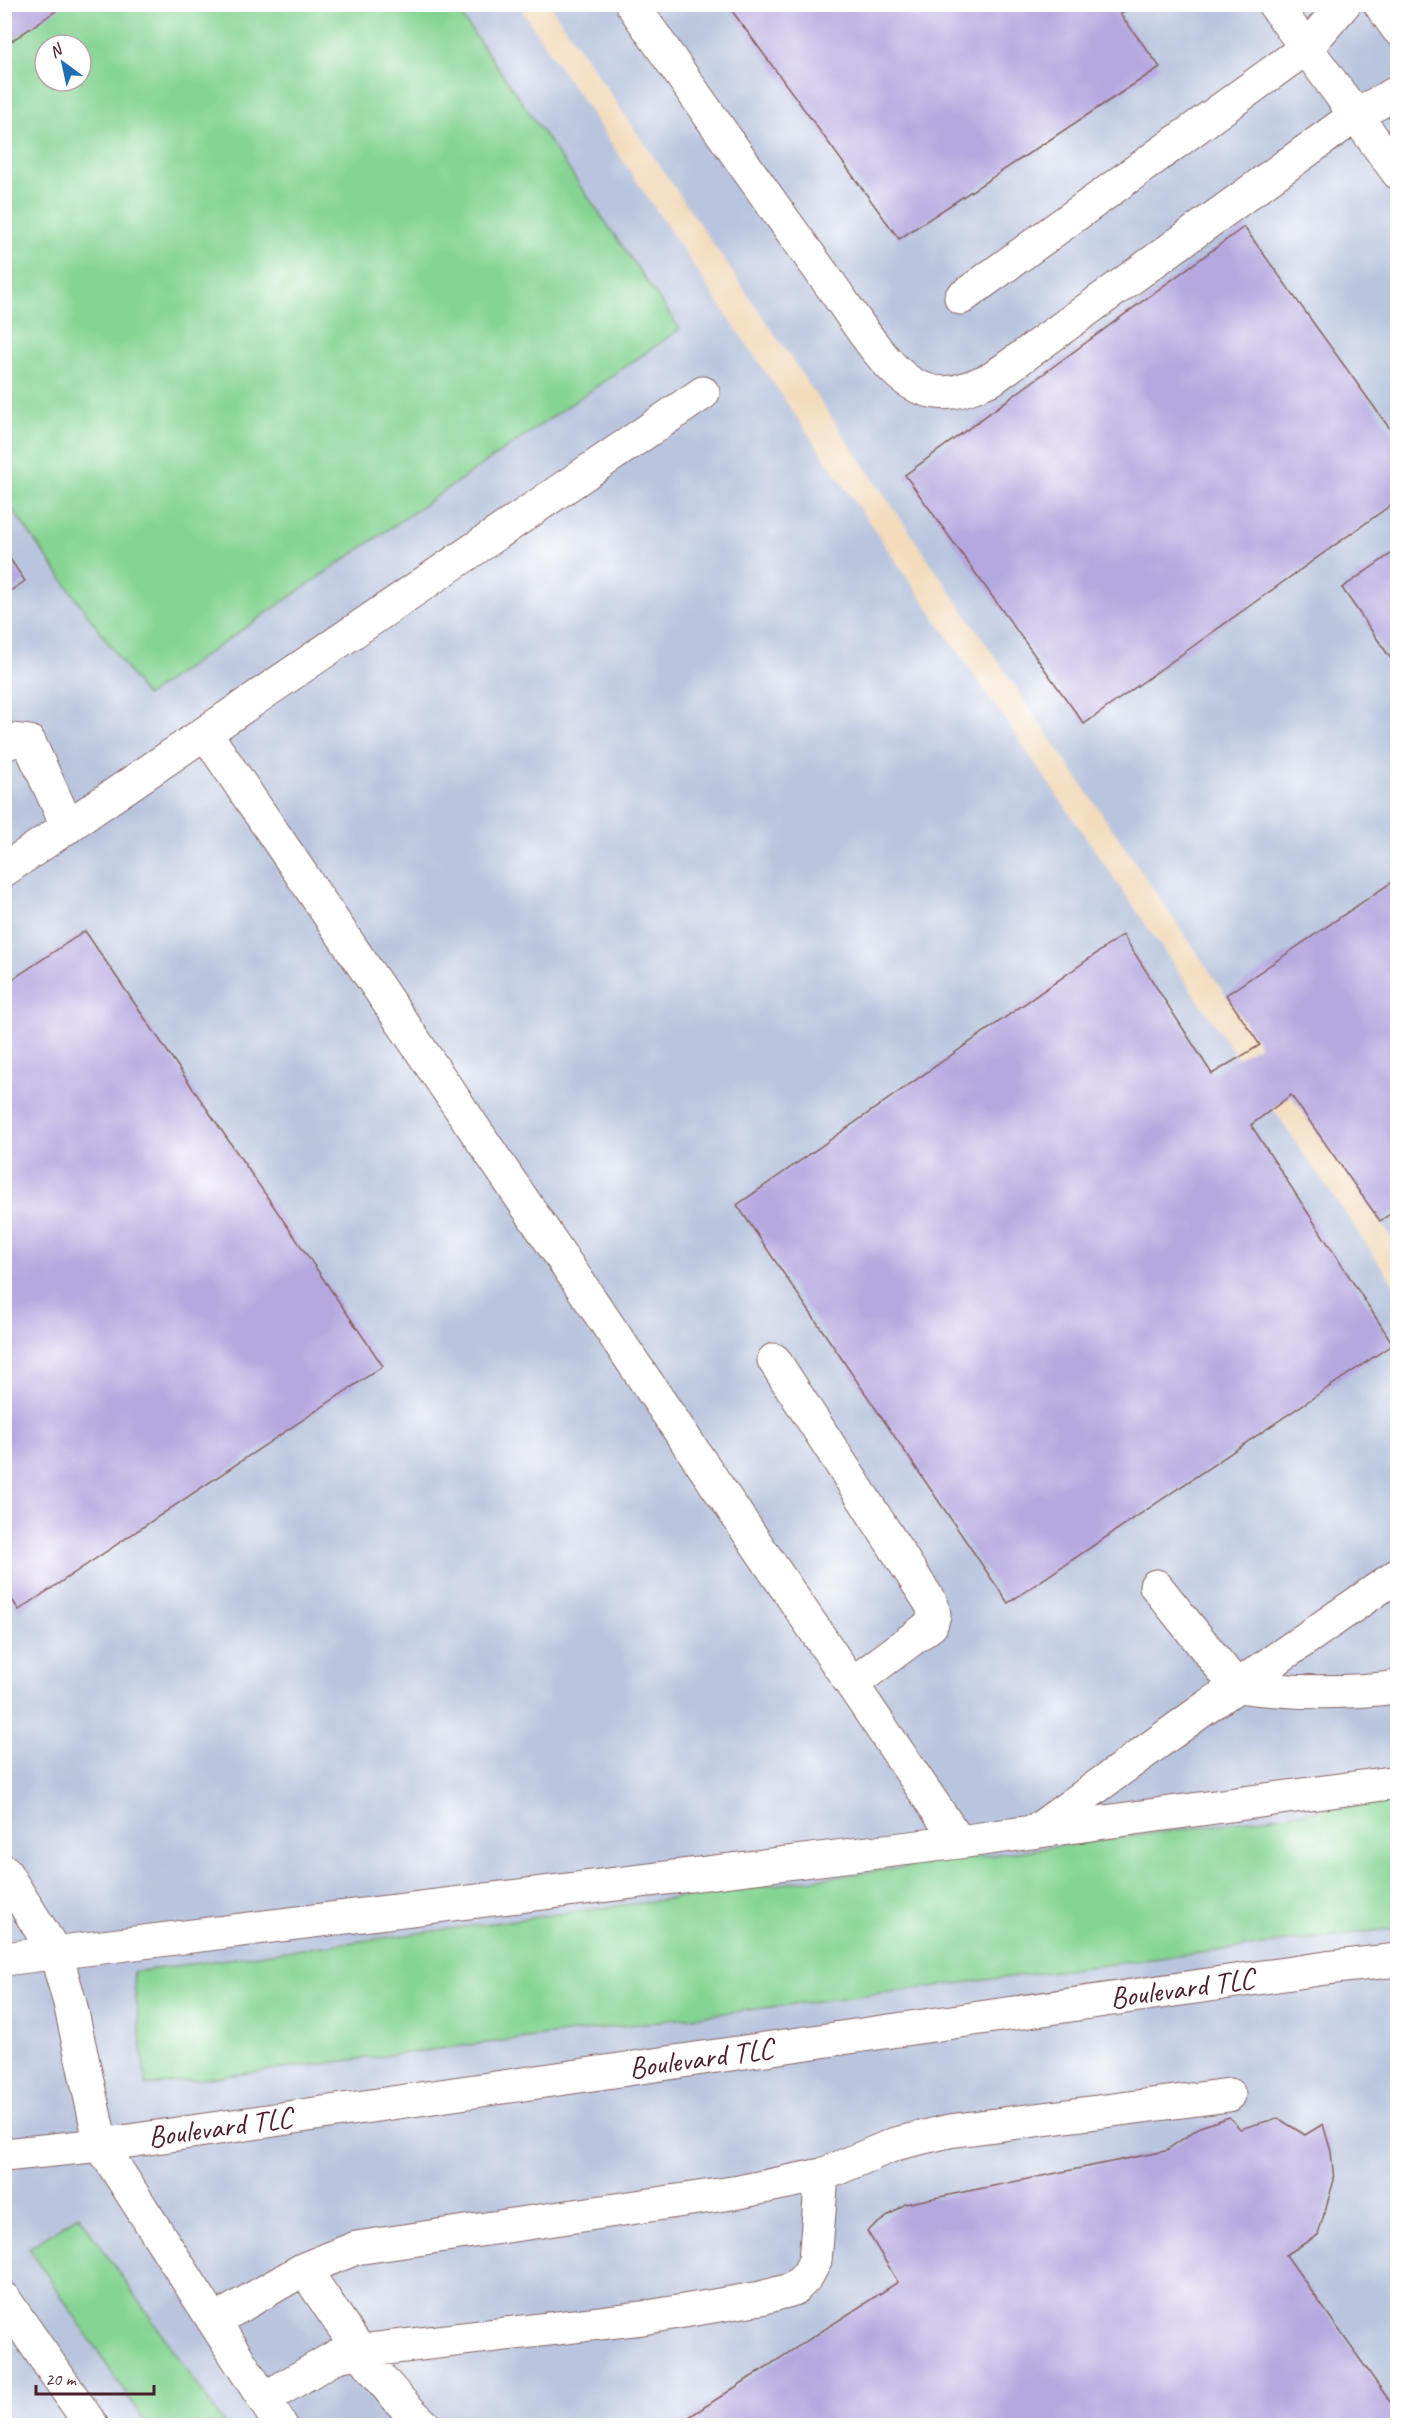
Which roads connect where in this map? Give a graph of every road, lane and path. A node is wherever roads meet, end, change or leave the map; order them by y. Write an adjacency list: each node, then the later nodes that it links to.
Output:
1 (632, 4): 8 (street)
2 (1274, 4): 6 (street)
3 (1344, 4): 6 (street)
4 (1380, 4): 5 (street)
5 (1398, 29)
6 (1306, 48): 8 (street); 10 (street)
7 (1398, 92): 8 (street)
8 (1356, 116): 9 (street)
9 (1398, 173)
10 (961, 298)
11 (703, 393): 12 (street)
12 (206, 734): 14 (street); 19 (street)
13 (4, 745): 14 (street)
14 (68, 827): 15 (street)
15 (4, 870)
16 (774, 1360): 19 (street)
17 (1398, 1575): 20 (street)
18 (1156, 1586): 20 (street)
19 (852, 1684): 24 (street)
20 (1236, 1686): 21 (street); 23 (street)
21 (1398, 1687)
22 (1398, 1782): 23 (street)
23 (1036, 1831): 24 (street)
24 (959, 1842): 26 (street)
25 (4, 1871): 26 (street)
26 (56, 1954): 27 (street); 30 (street)
27 (4, 1959)
28 (1398, 1960): 30 (street, Boulevard TLC)
29 (1229, 2095): 32 (street)
30 (101, 2145): 31 (street, Boulevard TLC); 35 (street)
31 (4, 2155)
32 (822, 2175): 33 (street); 36 (street)
33 (304, 2269): 35 (street); 36 (street)
34 (4, 2299): 38 (street)
35 (213, 2321): 37 (street)
36 (361, 2350): 37 (street); 39 (street)
37 (273, 2412)
38 (92, 2426)
39 (425, 2426)

